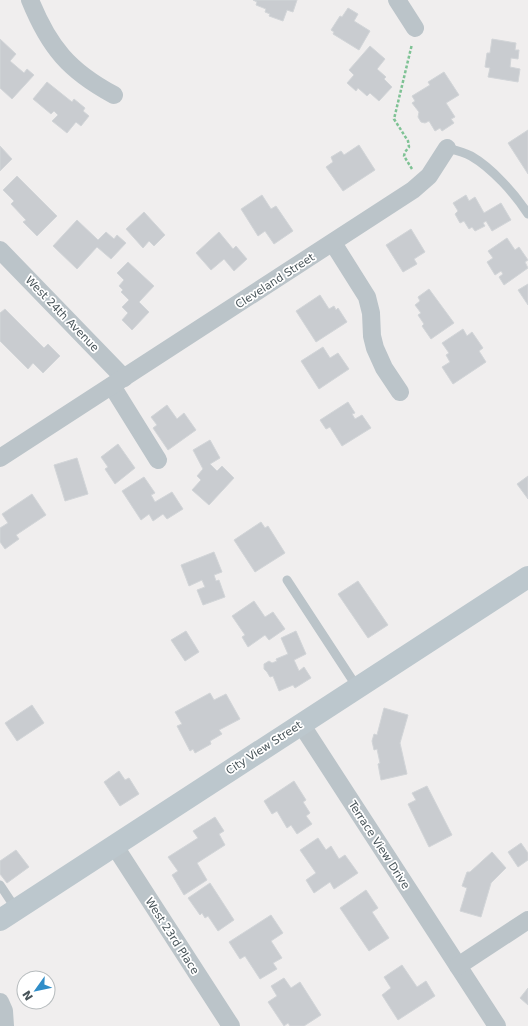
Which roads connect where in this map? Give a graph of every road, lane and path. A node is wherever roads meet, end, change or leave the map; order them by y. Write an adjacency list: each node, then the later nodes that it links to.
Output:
1 (30, 0): 4 (street)
2 (397, 0): 3 (street)
3 (415, 28): 6 (path)
4 (114, 95)
5 (447, 148): 6 (street, Cleveland Street); 7 (lane, Cleveland Street)
6 (422, 183): 8 (street, Cleveland Street)
7 (528, 214)
8 (333, 243): 10 (street, Cleveland Street); 11 (street)
9 (0, 250): 10 (street, West 24th Avenue)
10 (118, 382): 12 (street, Cleveland Street); 13 (street, West 24th Avenue)
11 (400, 392)
12 (0, 458)
13 (158, 460)
14 (528, 577): 16 (street, City View Street)
15 (287, 580): 16 (lane)
16 (357, 687): 17 (street, City View Street)
17 (301, 724): 18 (street, City View Street); 22 (street, Terrace View Drive)
18 (114, 845): 20 (street, City View Street); 25 (street, West 23rd Place)
19 (0, 885): 20 (lane)
20 (8, 915)
21 (528, 920): 22 (street)
22 (458, 966): 26 (street, Terrace View Drive)
23 (0, 1002): 24 (street)
24 (6, 1026)
25 (231, 1026)
26 (497, 1026)

